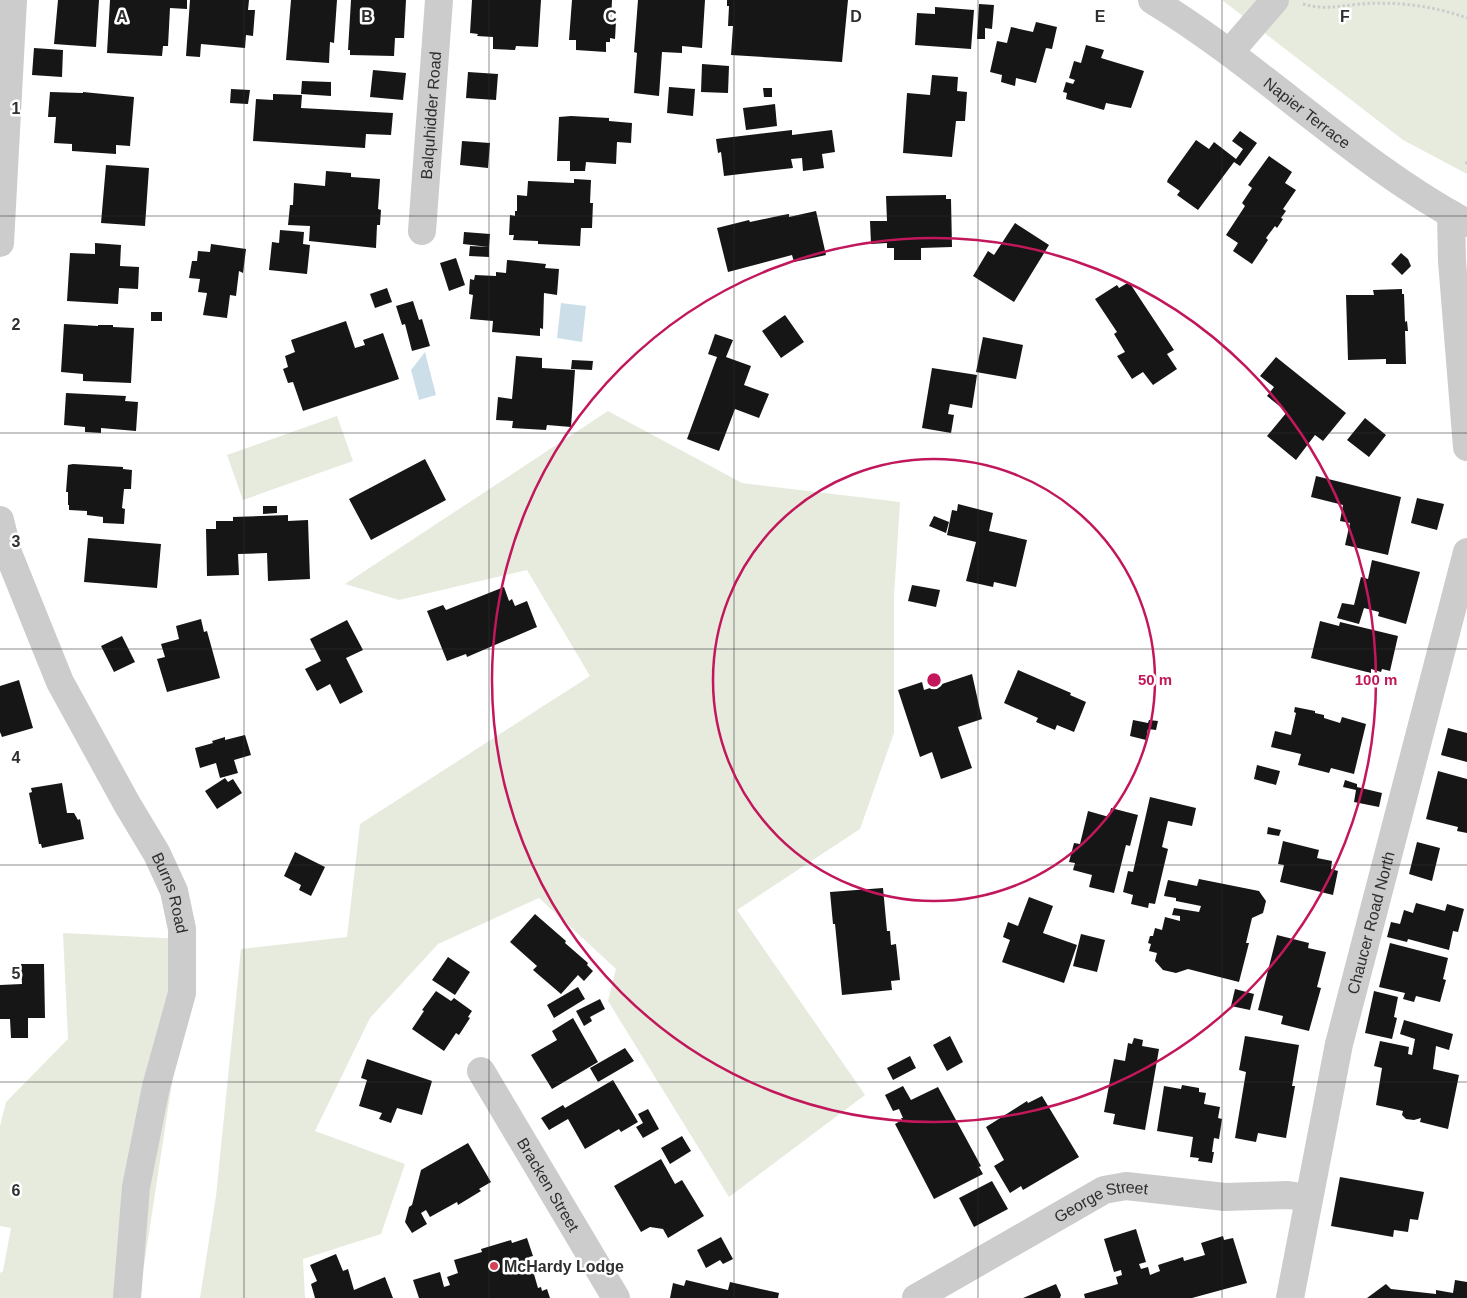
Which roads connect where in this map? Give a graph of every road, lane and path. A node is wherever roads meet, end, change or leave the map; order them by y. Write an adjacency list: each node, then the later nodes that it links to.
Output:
1 (13, 0): 9 (street)
2 (439, 0): 8 (street, Balquhidder Road)
3 (1152, 0): 6 (street, Napier Terrace)
4 (1286, 1): 5 (path); 6 (street)
5 (1467, 18)
6 (1230, 52): 7 (street, Napier Terrace)
7 (1459, 218): 10 (street)
8 (422, 231)
9 (0, 243)
10 (1467, 447)
11 (0, 520): 16 (street, Burns Road)
12 (1467, 552): 13 (street, Chaucer Road North)
13 (1459, 615): 15 (street, Chaucer Road North)
14 (481, 1071): 17 (street, Bracken Street)
15 (1309, 1198): 18 (street, George Street); 19 (street, Chaucer Road North)
16 (127, 1298)
17 (616, 1298)
18 (916, 1298)
19 (1290, 1298)

